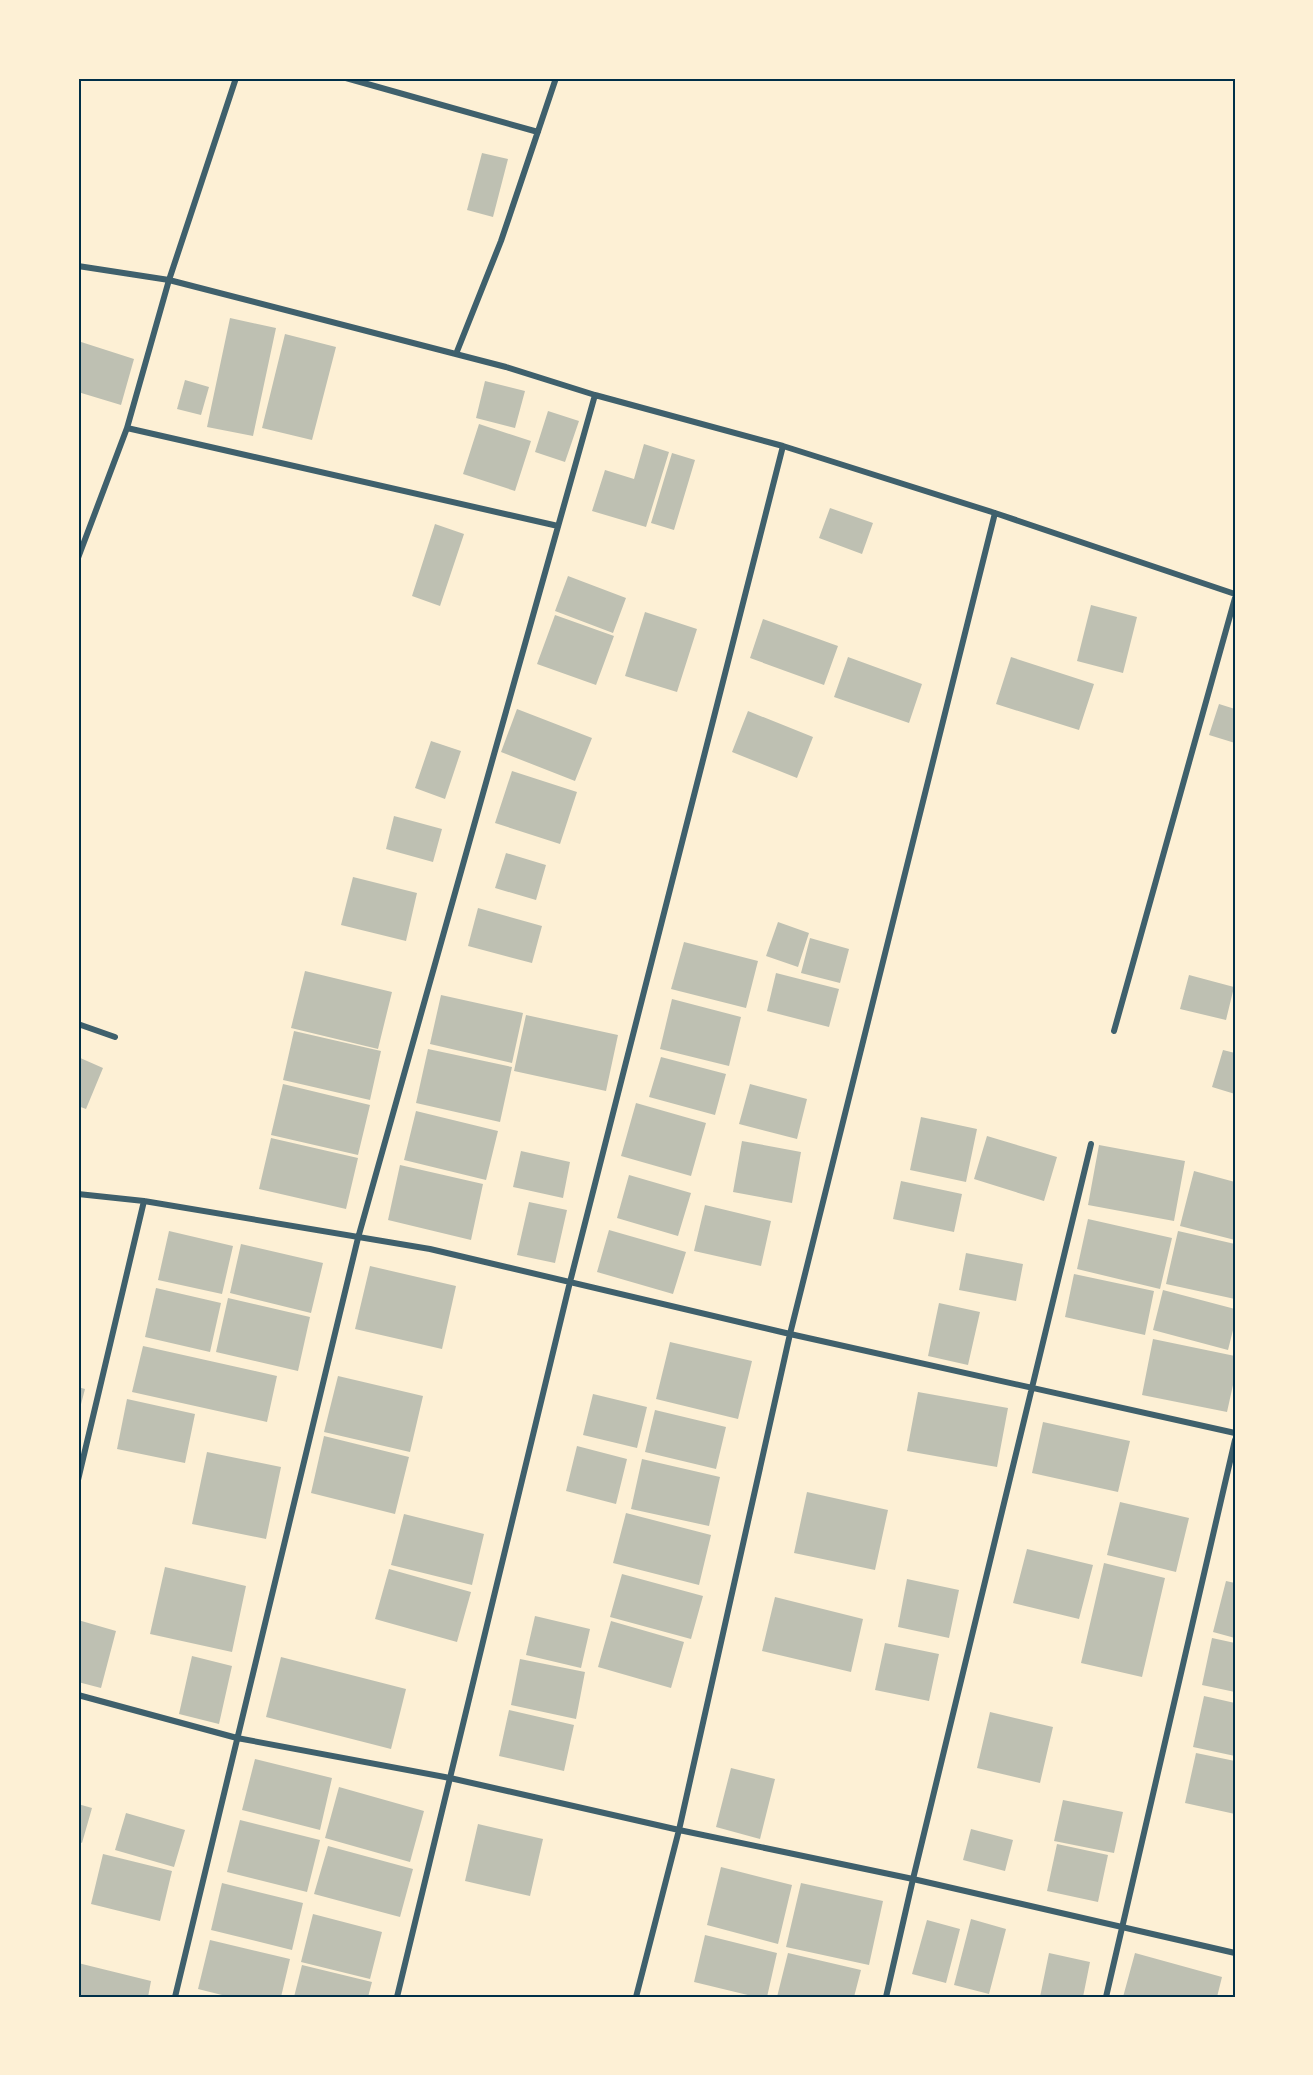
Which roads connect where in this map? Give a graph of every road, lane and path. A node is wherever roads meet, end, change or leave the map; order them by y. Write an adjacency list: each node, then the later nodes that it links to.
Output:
1 (236, 78): 6 (street)
2 (346, 78): 4 (street)
3 (556, 78): 4 (street)
4 (538, 132): 7 (street)
5 (78, 266): 6 (street)
6 (169, 280): 7 (street); 9 (street)
7 (456, 354): 8 (street)
8 (595, 395): 10 (street); 12 (street)
9 (127, 428): 12 (street); 13 (street)
10 (783, 446): 11 (street); 22 (street)
11 (995, 513): 14 (street); 23 (street)
12 (558, 526): 21 (street)
13 (78, 558)
14 (1235, 596): 16 (street)
15 (78, 1024): 17 (street)
16 (1114, 1031)
17 (116, 1037)
18 (1091, 1144): 24 (street)
19 (78, 1194): 20 (street)
20 (144, 1201): 21 (street); 27 (street)
21 (358, 1238): 22 (street); 29 (street)
22 (570, 1282): 23 (street); 30 (street)
23 (790, 1334): 24 (street); 31 (street)
24 (1033, 1390): 25 (street); 32 (street)
25 (1235, 1433)
26 (1235, 1440): 33 (street)
27 (78, 1479)
28 (78, 1695): 29 (street)
29 (237, 1738): 30 (street); 35 (street)
30 (450, 1778): 31 (street); 36 (street)
31 (679, 1830): 32 (street); 37 (street)
32 (913, 1879): 33 (street); 38 (street)
33 (1122, 1928): 34 (street); 39 (street)
34 (1235, 1953)
35 (175, 1997)
36 (397, 1997)
37 (636, 1997)
38 (886, 1997)
39 (1106, 1997)

